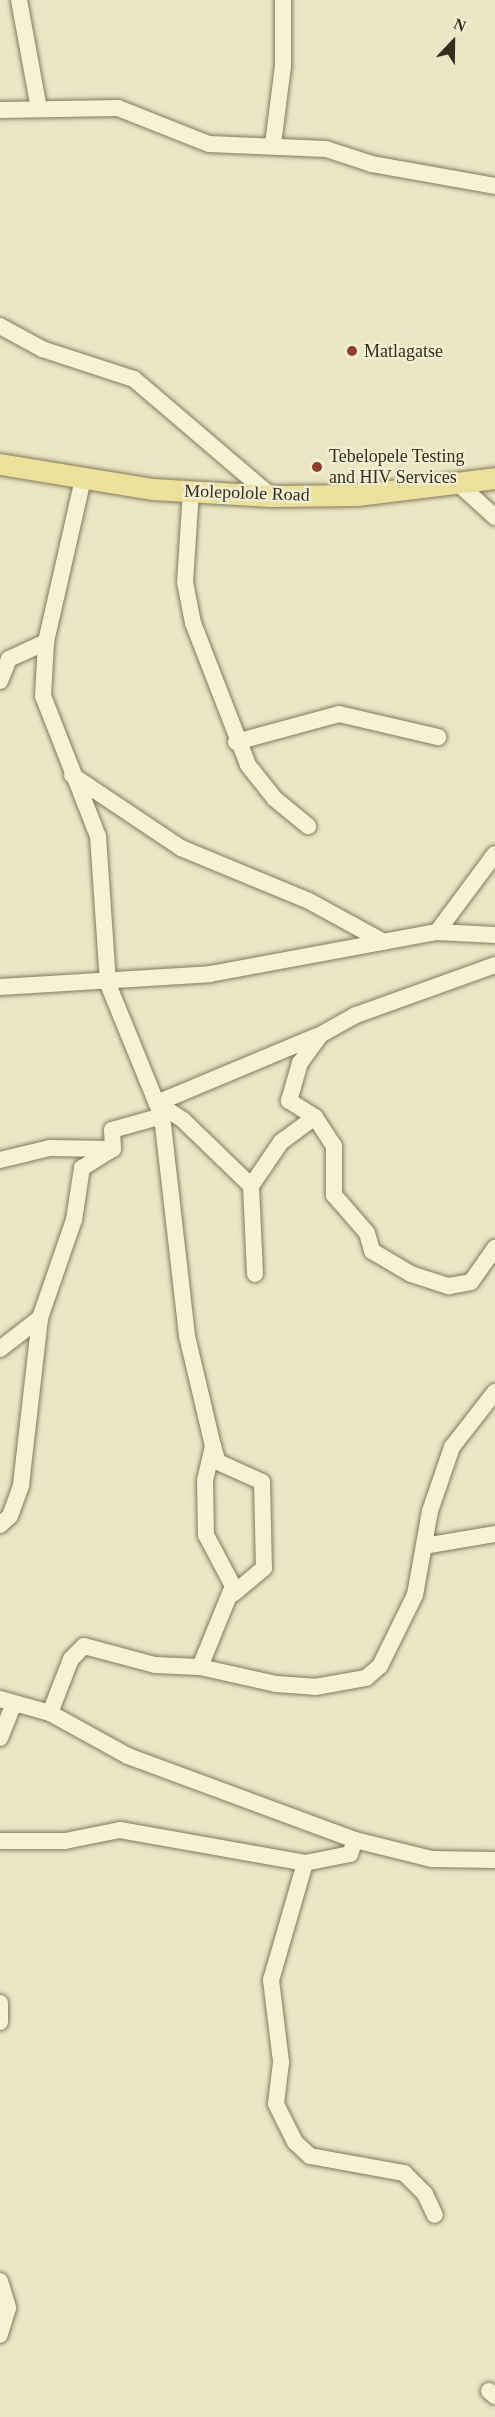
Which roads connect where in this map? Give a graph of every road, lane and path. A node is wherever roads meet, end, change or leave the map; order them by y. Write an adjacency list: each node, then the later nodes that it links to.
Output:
1 (19, 0): 3 (street)
2 (283, 0): 5 (street)
3 (39, 109): 4 (street); 5 (street)
4 (0, 110)
5 (273, 144): 6 (street)
6 (495, 186)
7 (0, 326): 13 (street)
8 (0, 464): 10 (main road, Molepolole Road)
9 (495, 478): 11 (main road, Molepolole Road)
10 (83, 479): 12 (main road, Molepolole Road); 15 (street)
11 (461, 486): 13 (main road, Molepolole Road); 14 (street)
12 (191, 490): 13 (main road, Molepolole Road); 19 (street)
13 (271, 496)
14 (495, 517)
15 (46, 642): 16 (street); 20 (street)
16 (5, 660): 17 (street)
17 (0, 681)
18 (438, 737): 19 (street)
19 (236, 742): 21 (street)
20 (71, 774): 25 (street); 27 (street)
21 (308, 826)
22 (495, 854): 23 (street)
23 (437, 932): 24 (street); 25 (street)
24 (495, 935)
25 (384, 942): 27 (street)
26 (495, 965): 29 (street)
27 (108, 984): 28 (street); 30 (street)
28 (0, 987)
29 (320, 1035): 30 (street); 31 (street)
30 (159, 1110): 32 (street); 34 (street); 40 (street)
31 (315, 1117): 34 (street); 35 (street)
32 (113, 1149): 33 (street); 37 (street)
33 (0, 1160)
34 (251, 1186): 36 (street)
35 (495, 1248)
36 (255, 1274)
37 (40, 1318): 38 (street); 41 (street)
38 (0, 1349)
39 (495, 1392): 43 (street)
40 (213, 1446): 44 (street); 44 (street)
41 (0, 1525)
42 (495, 1534): 43 (street)
43 (424, 1546): 45 (street)
44 (233, 1594): 45 (street)
45 (200, 1667): 47 (street)
46 (6, 1702): 47 (street); 48 (street)
47 (50, 1713): 49 (street)
48 (0, 1738)
49 (356, 1840): 51 (street); 52 (street)
50 (0, 1841): 52 (street)
51 (495, 1860)
52 (305, 1863): 55 (street)
53 (0, 2003): 54 (street)
54 (0, 2022)
55 (435, 2216)
56 (0, 2281): 57 (street)
57 (0, 2335)

